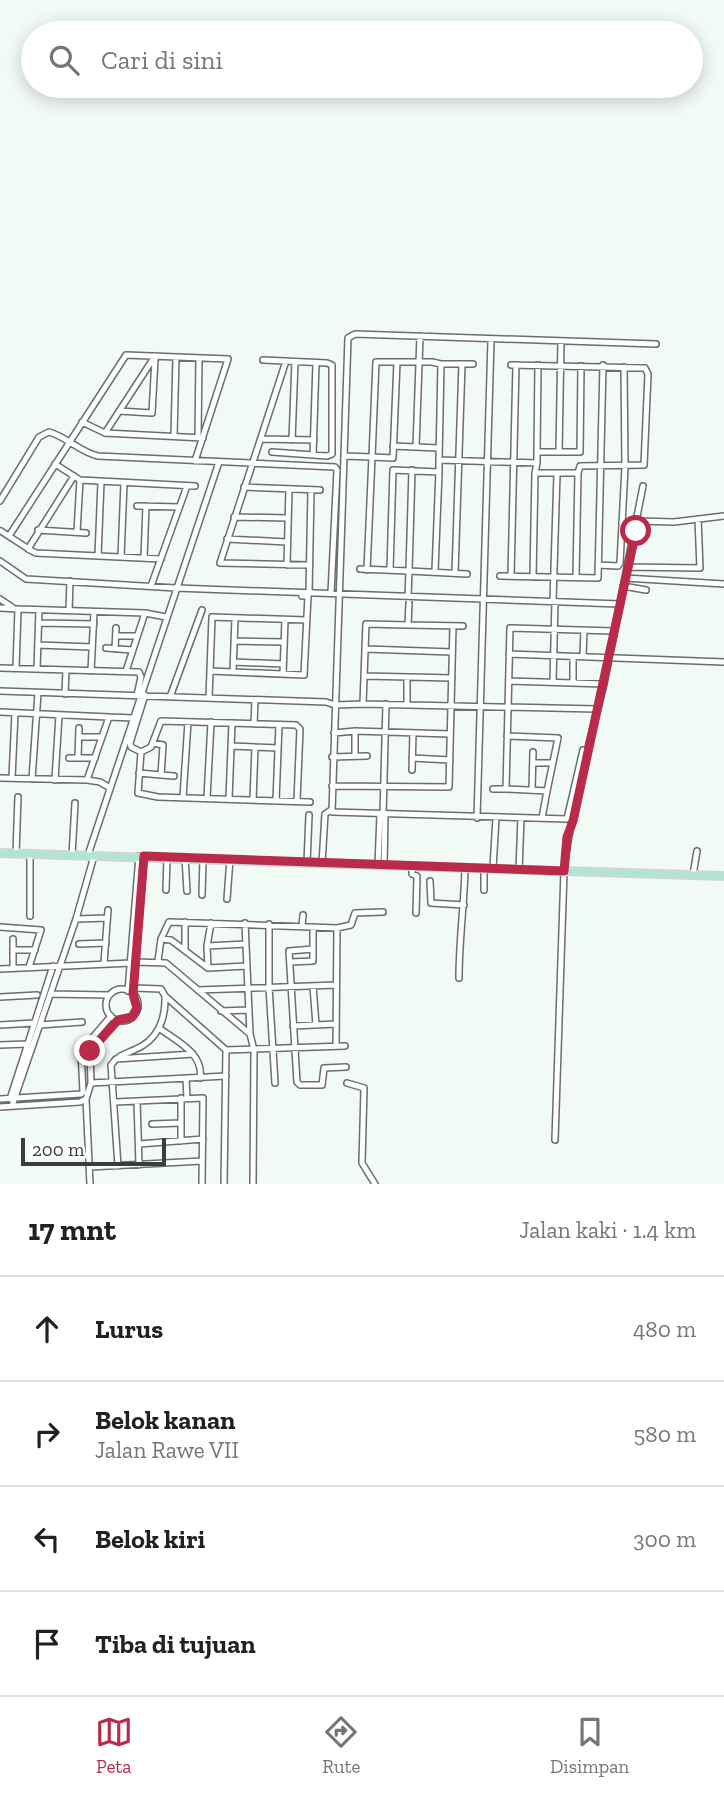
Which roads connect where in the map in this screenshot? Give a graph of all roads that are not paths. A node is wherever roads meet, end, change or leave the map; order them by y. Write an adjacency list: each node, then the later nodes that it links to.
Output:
1 (420, 337): 2 (street); 12 (street); 39 (street)
2 (491, 340): 3 (street); 46 (street)
3 (561, 341): 4 (street); 18 (street)
4 (656, 344)
5 (155, 356): 6 (street); 22 (street); 22 (street); 23 (street)
6 (176, 357): 7 (street); 25 (street)
7 (199, 358): 26 (street); 26 (street)
8 (263, 360): 9 (street)
9 (286, 361): 10 (street); 27 (street)
10 (295, 362): 13 (street); 28 (street)
11 (397, 362): 12 (street); 31 (street); 40 (street)
12 (420, 362): 14 (street); 32 (street)
13 (316, 363): 29 (street); 38 (street)
14 (441, 364): 15 (street); 33 (street)
15 (462, 364): 16 (street); 44 (street)
16 (473, 364)
17 (538, 365): 18 (street); 35 (street); 47 (street)
18 (560, 365): 20 (street); 36 (street)
19 (603, 365): 20 (street); 21 (street); 51 (street)
20 (581, 366): 37 (street)
21 (624, 367): 53 (street); 53 (street)
22 (119, 411): 24 (street)
23 (82, 422): 24 (street); 30 (street)
24 (105, 433): 25 (street)
25 (174, 436): 26 (street)
26 (200, 438): 43 (street)
27 (261, 439): 28 (street); 50 (street)
28 (292, 440): 29 (street)
29 (314, 440): 38 (street)
30 (69, 442): 43 (street); 49 (street); 70 (street)
31 (393, 446): 32 (street); 41 (street)
32 (416, 447): 33 (street)
33 (438, 448): 42 (street)
34 (272, 452): 38 (street)
35 (537, 452): 36 (street); 48 (street)
36 (559, 452): 37 (street)
37 (580, 452): 52 (street)
38 (313, 455)
39 (344, 456): 40 (street); 116 (street)
40 (372, 457): 41 (street); 96 (street)
41 (393, 458): 54 (street)
42 (439, 460): 44 (street); 56 (street)
43 (195, 461): 45 (street)
44 (460, 461): 46 (street); 99 (street)
45 (219, 462): 50 (street); 113 (street)
46 (487, 462): 47 (street); 117 (street)
47 (515, 462): 48 (street); 102 (street)
48 (537, 463): 57 (street)
49 (55, 464): 60 (street); 83 (street)
50 (252, 464): 65 (street); 116 (street)
51 (601, 465): 52 (street); 53 (street); 94 (street)
52 (580, 466): 59 (street)
53 (625, 467): 94 (street)
54 (393, 470): 55 (street); 96 (street)
55 (412, 470): 56 (street); 97 (street)
56 (439, 472): 98 (street)
57 (535, 473): 58 (street); 103 (street)
58 (557, 474): 59 (street); 105 (street)
59 (578, 474): 104 (street)
60 (77, 478): 61 (street); 79 (street); 81 (street)
61 (102, 482): 62 (street); 87 (street)
62 (124, 483): 63 (street); 88 (street)
63 (187, 486): 64 (street); 73 (street)
64 (195, 486)
65 (244, 486): 67 (street); 75 (street)
66 (643, 486): 78 (street)
67 (289, 489): 68 (street); 76 (street)
68 (311, 490): 69 (street); 93 (street)
69 (320, 490)
70 (0, 500)
71 (137, 506): 72 (street)
72 (146, 506): 73 (street); 89 (street)
73 (179, 508): 90 (street)
74 (724, 516): 77 (street)
75 (234, 517): 76 (street); 84 (street)
76 (288, 518): 85 (street)
77 (698, 519): 78 (street); 95 (street)
78 (638, 521): 95 (street)
79 (38, 530): 81 (street); 86 (street)
80 (1, 531): 83 (street)
81 (77, 533): 82 (street)
82 (86, 533)
83 (9, 536): 86 (street)
84 (228, 539): 85 (street); 92 (street)
85 (288, 542): 92 (street)
86 (28, 549): 87 (street)
87 (98, 556): 88 (street)
88 (121, 557): 89 (street)
89 (144, 558): 90 (street)
90 (161, 559): 110 (street)
91 (0, 561): 108 (street)
92 (287, 565): 93 (street)
93 (310, 565): 115 (street)
94 (598, 565): 106 (street)
95 (627, 567): 107 (street)
96 (390, 570): 97 (street)
97 (409, 571): 98 (street); 119 (street)
98 (435, 571): 99 (street)
99 (455, 573): 100 (street)
100 (467, 574)
101 (500, 576): 102 (street)
102 (512, 576): 103 (street)
103 (533, 577): 105 (street)
104 (576, 577): 105 (street); 106 (street)
105 (554, 578): 120 (street)
106 (598, 578): 112 (street)
107 (625, 578): 109 (street); 111 (street)
108 (70, 582): 110 (street); 126 (street)
109 (724, 584)
110 (152, 586): 113 (street)
111 (624, 586): 114 (street); 121 (street)
112 (597, 587)
113 (176, 588): 115 (street); 129 (street)
114 (646, 590)
115 (308, 594): 116 (street); 132 (street)
116 (336, 594): 119 (street); 188 (street)
117 (483, 598): 119 (street); 120 (street); 191 (street)
118 (0, 599): 123 (street)
119 (409, 599): 135 (street)
120 (554, 601): 121 (street); 141 (street)
121 (620, 604): 143 (street)
122 (0, 608): 123 (street)
123 (16, 609): 124 (street); 164 (street)
124 (39, 610): 126 (street); 133 (street)
125 (202, 610): 183 (street)
126 (69, 611): 127 (street)
127 (94, 612): 128 (street); 134 (street)
128 (145, 614): 129 (street); 145 (street)
129 (166, 617): 182 (street)
130 (235, 618): 131 (street); 146 (street); 169 (street)
131 (285, 620): 132 (street); 147 (street)
132 (306, 620): 171 (street)
133 (39, 623): 134 (street); 148 (street)
134 (94, 624): 149 (street)
135 (408, 625): 136 (street); 152 (street)
136 (453, 626): 137 (street); 154 (street)
137 (463, 626)
138 (116, 628): 144 (street)
139 (500, 628): 140 (street)
140 (510, 628): 141 (street); 155 (street)
141 (554, 629): 142 (street); 156 (street)
142 (584, 630): 143 (street); 157 (street)
143 (614, 631): 159 (street)
144 (116, 636): 145 (street); 151 (street)
145 (137, 636): 153 (street)
146 (234, 641): 147 (street); 160 (street)
147 (284, 642): 162 (street)
148 (38, 645): 149 (street); 165 (street)
149 (92, 647): 167 (street)
150 (106, 648): 151 (street)
151 (115, 649): 153 (street)
152 (366, 649): 154 (street); 172 (street)
153 (132, 650): 168 (street)
154 (452, 652): 174 (street)
155 (509, 654): 156 (street); 175 (street)
156 (553, 656): 158 (street); 176 (street)
157 (583, 656): 158 (street); 159 (street)
158 (573, 657): 177 (street)
159 (609, 658): 161 (street); 178 (street)
160 (234, 662): 162 (street); 170 (street)
161 (724, 662)
162 (283, 664): 171 (street)
163 (0, 668): 164 (street)
164 (16, 668): 165 (street)
165 (37, 669): 166 (street)
166 (66, 670): 167 (street); 181 (street)
167 (91, 671): 168 (street)
168 (126, 671): 182 (street)
169 (210, 671): 170 (street); 184 (street)
170 (233, 672): 171 (street)
171 (283, 674)
172 (365, 676): 173 (street); 186 (street)
173 (407, 677): 174 (street); 189 (street)
174 (452, 678): 190 (street)
175 (509, 681): 176 (street); 192 (street)
176 (552, 682): 177 (street)
177 (573, 683): 178 (street)
178 (604, 684): 193 (street)
179 (0, 691): 180 (street)
180 (38, 693): 181 (street); 197 (street)
181 (65, 694): 182 (street)
182 (141, 695): 183 (street); 200 (street); 221 (street)
183 (170, 697): 184 (street)
184 (209, 698): 185 (street)
185 (255, 700): 188 (street); 205 (street)
186 (363, 704): 187 (street); 188 (street)
187 (386, 704): 189 (street); 209 (street)
188 (335, 705): 210 (street)
189 (407, 705): 190 (street)
190 (452, 706): 191 (street); 212 (street)
191 (480, 706): 192 (street); 261 (street)
192 (508, 707): 193 (street); 213 (street)
193 (596, 709): 284 (street)
194 (0, 712): 196 (street)
195 (166, 712): 201 (street)
196 (15, 713): 197 (street); 238 (street)
197 (37, 714): 198 (street); 239 (street)
198 (59, 715): 199 (street); 240 (street)
199 (109, 717): 200 (street); 215 (street)
200 (133, 718): 244 (street)
201 (161, 721): 202 (street); 216 (street)
202 (188, 722): 203 (street); 250 (street)
203 (211, 723): 204 (street); 251 (street)
204 (232, 723): 205 (street); 217 (street)
205 (254, 724): 206 (street)
206 (279, 724): 219 (street); 255 (street)
207 (79, 728): 214 (street)
208 (355, 731): 209 (street); 210 (street); 223 (street)
209 (385, 732): 211 (street); 242 (street)
210 (334, 733): 226 (street)
211 (413, 733): 212 (street); 229 (street)
212 (450, 734): 230 (street)
213 (507, 736): 232 (street); 246 (street)
214 (79, 737): 215 (street); 225 (street)
215 (102, 737): 228 (street)
216 (153, 743): 221 (street); 235 (street)
217 (231, 746): 218 (street); 252 (street)
218 (255, 747): 219 (street); 253 (street)
219 (278, 748): 254 (street)
220 (583, 750): 264 (street)
221 (141, 752): 234 (street)
222 (533, 752): 231 (street)
223 (355, 756): 224 (street); 226 (street)
224 (367, 756)
225 (78, 757): 227 (street); 228 (street)
226 (332, 757): 243 (street)
227 (69, 758)
228 (95, 758): 241 (street)
229 (412, 758): 230 (street); 233 (street)
230 (450, 760): 242 (street)
231 (533, 763): 232 (street); 247 (street)
232 (553, 764): 248 (street)
233 (412, 770)
234 (139, 774): 235 (street); 250 (street)
235 (162, 775): 236 (street)
236 (174, 776)
237 (0, 778): 238 (street)
238 (12, 778): 239 (street)
239 (32, 779): 240 (street)
240 (55, 780): 241 (street)
241 (87, 780): 244 (street)
242 (383, 785): 243 (street); 260 (street)
243 (332, 786): 258 (street)
244 (110, 788): 270 (street)
245 (493, 789): 246 (street)
246 (506, 789): 247 (street)
247 (532, 790): 248 (street)
248 (547, 791): 264 (street)
249 (18, 797): 267 (street)
250 (183, 797): 251 (street)
251 (206, 798): 252 (street)
252 (229, 799): 253 (street)
253 (253, 800): 254 (street)
254 (276, 801): 255 (street)
255 (297, 801): 256 (street)
256 (310, 802)
257 (75, 803): 269 (street)
258 (331, 810): 260 (street); 277 (street)
259 (309, 815): 276 (street)
260 (383, 815): 261 (street); 278 (street)
261 (477, 818): 262 (street)
262 (496, 818): 263 (street); 280 (street)
263 (521, 818): 264 (street); 283 (street)
264 (542, 818)
265 (697, 851): 285 (street)
266 (0, 853): 267 (main road)
267 (16, 853): 268 (main road)
268 (30, 854): 269 (main road); 298 (street)
269 (72, 855): 270 (main road)
270 (91, 855): 271 (main road); 300 (street)
271 (142, 856): 272 (main road); 320 (street)
272 (167, 858): 273 (main road); 288 (street)
273 (185, 858): 274 (main road); 290 (street)
274 (203, 859): 275 (main road); 291 (street)
275 (230, 859): 276 (main road); 292 (street)
276 (307, 863): 277 (main road)
277 (322, 864): 278 (main road)
278 (381, 866): 279 (main road)
279 (412, 867): 281 (main road); 296 (street)
280 (493, 868): 282 (main road); 283 (main road)
281 (465, 869): 282 (main road); 293 (street)
282 (484, 869): 289 (street)
283 (519, 870): 284 (main road)
284 (564, 871): 285 (main road); 384 (street)
285 (693, 875): 286 (main road)
286 (724, 876)
287 (430, 881): 293 (street)
288 (166, 890)
289 (484, 890)
290 (187, 891)
291 (202, 895)
292 (228, 899)
293 (464, 905): 329 (street)
294 (108, 910): 299 (street)
295 (383, 912): 308 (street)
296 (415, 913)
297 (303, 915): 305 (street)
298 (30, 916)
299 (107, 918): 300 (street); 311 (street)
300 (76, 919): 323 (street)
301 (185, 922): 302 (street); 310 (street); 318 (street)
302 (211, 923): 303 (street); 314 (street)
303 (245, 923): 304 (street); 313 (street)
304 (269, 924): 305 (street); 333 (street)
305 (303, 926): 307 (street)
306 (0, 927): 317 (street)
307 (313, 927): 308 (street); 315 (street)
308 (337, 928): 330 (street)
309 (13, 939): 316 (street)
310 (162, 939): 318 (street); 319 (street)
311 (106, 943): 312 (street); 322 (street)
312 (79, 944)
313 (246, 944): 314 (street); 324 (street)
314 (207, 946): 327 (street)
315 (313, 949): 321 (street); 321 (street)
316 (13, 950): 317 (street); 326 (street)
317 (34, 950): 325 (street)
318 (185, 950): 327 (street)
319 (158, 961): 320 (street); 335 (street)
320 (133, 962): 322 (street); 336 (street)
321 (290, 962): 332 (street)
322 (104, 963): 323 (street)
323 (57, 965): 325 (street); 337 (street); 347 (street)
324 (247, 966): 327 (street); 334 (street)
325 (29, 967): 326 (street)
326 (13, 968): 328 (street)
327 (208, 968)
328 (0, 969)
329 (459, 978)
330 (336, 985): 331 (street); 348 (street)
331 (313, 986): 332 (street); 350 (street)
332 (291, 987): 333 (street); 351 (street)
333 (269, 988): 334 (street); 359 (street)
334 (248, 989): 335 (street); 342 (street)
335 (198, 990): 343 (street)
336 (132, 991): 339 (street); 340 (street); 345 (street)
337 (50, 994): 339 (street); 347 (street)
338 (37, 995): 341 (street)
339 (109, 995): 344 (street)
340 (165, 996): 352 (street); 360 (street)
341 (0, 997)
342 (249, 1010): 343 (street); 353 (street)
343 (222, 1011): 353 (street)
344 (111, 1016): 345 (street); 372 (street)
345 (118, 1020): 368 (street)
346 (82, 1022): 347 (street)
347 (37, 1024): 349 (street); 354 (street); 372 (street)
348 (336, 1024): 350 (street); 356 (street)
349 (0, 1025)
350 (316, 1025): 351 (street)
351 (293, 1026): 358 (street)
352 (159, 1028): 362 (street); 363 (street)
353 (250, 1034): 361 (street)
354 (27, 1044): 355 (street); 372 (street)
355 (0, 1045)
356 (336, 1046): 357 (street); 358 (street)
357 (345, 1046)
358 (295, 1048): 359 (street); 364 (street)
359 (273, 1049): 361 (street); 370 (street)
360 (226, 1050): 361 (street); 365 (street)
361 (254, 1050): 382 (street)
362 (193, 1054): 363 (street); 366 (street)
363 (115, 1059): 369 (street)
364 (346, 1068)
365 (226, 1076): 366 (street); 393 (street)
366 (201, 1077): 367 (street)
367 (186, 1079): 369 (street); 373 (street)
368 (91, 1083): 369 (street); 375 (street)
369 (113, 1083): 377 (street)
370 (275, 1083)
371 (347, 1083): 395 (street)
372 (13, 1098): 374 (street); 378 (street)
373 (184, 1098): 376 (street); 379 (street); 383 (street)
374 (0, 1099)
375 (86, 1099): 378 (street); 390 (street)
376 (136, 1101): 377 (street); 386 (street)
377 (115, 1102): 389 (street)
378 (6, 1107)
379 (181, 1123): 380 (street); 385 (street)
380 (152, 1124)
381 (245, 1131): 382 (street)
382 (255, 1131): 394 (street)
383 (203, 1139): 385 (street); 387 (street)
384 (555, 1140)
385 (181, 1141): 386 (street)
386 (139, 1144): 388 (street)
387 (202, 1161): 388 (street); 392 (street)
388 (139, 1165): 389 (street)
389 (118, 1166): 390 (street)
390 (90, 1167): 391 (street)
391 (90, 1184)
392 (202, 1184)
393 (224, 1184)
394 (253, 1184)
395 (375, 1184)

